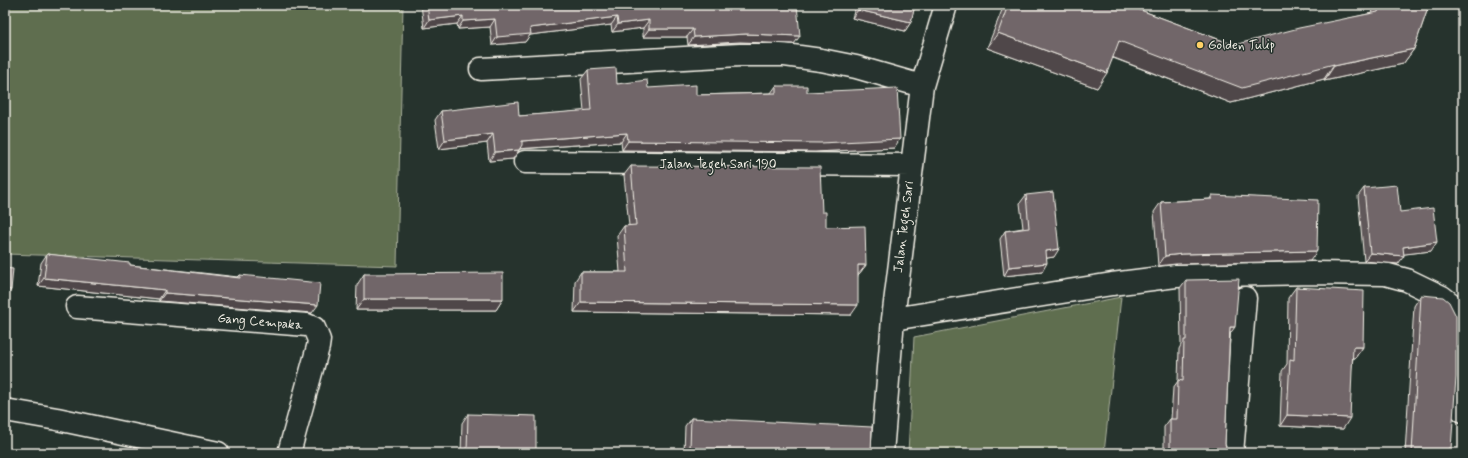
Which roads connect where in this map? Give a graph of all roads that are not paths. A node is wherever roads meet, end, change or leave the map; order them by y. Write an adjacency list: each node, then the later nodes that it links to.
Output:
1 (946, 5): 3 (street, Jalan Tegeh Sari)
2 (481, 69): 3 (street)
3 (922, 86): 5 (street, Jalan Tegeh Sari)
4 (525, 162): 5 (street, Jalan Tegeh Sari 190)
5 (912, 165): 8 (street, Jalan Tegeh Sari)
6 (1245, 298): 14 (street)
7 (77, 307): 12 (street, Gang Cempaka)
8 (893, 319): 10 (street); 13 (street, Jalan Tegeh Sari)
9 (5, 410): 11 (street)
10 (1463, 411)
11 (218, 453)
12 (289, 453)
13 (882, 453)
14 (1232, 453)

